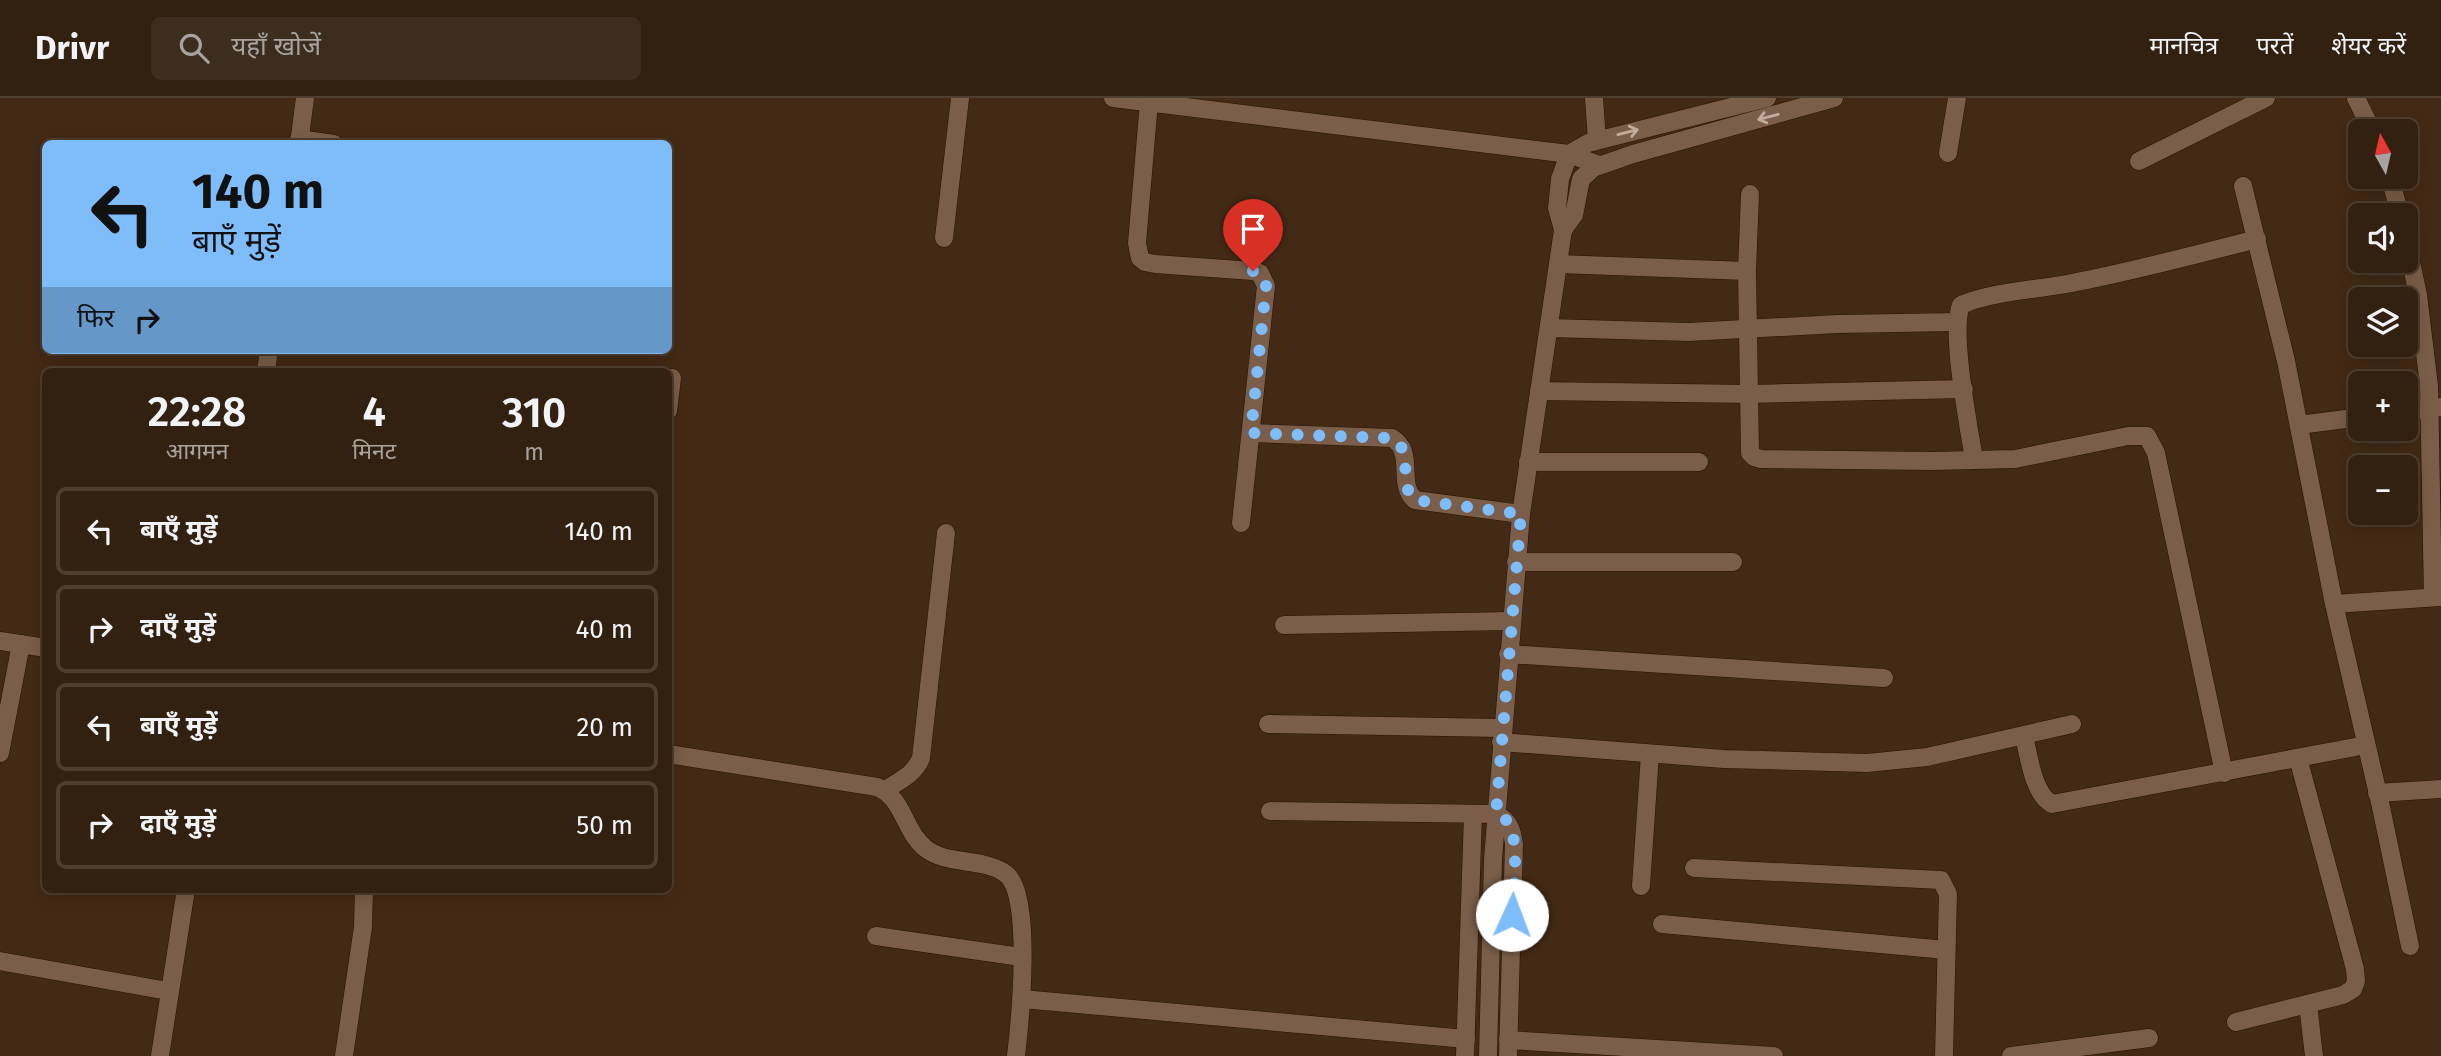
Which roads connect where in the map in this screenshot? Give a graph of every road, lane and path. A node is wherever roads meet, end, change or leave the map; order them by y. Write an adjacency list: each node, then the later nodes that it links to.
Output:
1 (305, 98): 12 (street)
2 (960, 98): 21 (street)
3 (1113, 98): 10 (street)
4 (1594, 98): 13 (street)
5 (1767, 98): 13 (street, one-way to 5)
6 (1834, 98): 17 (street, one-way to 17)
7 (1957, 98): 14 (street)
8 (2266, 98): 16 (street)
9 (2356, 98): 11 (street)
10 (1149, 102): 15 (street); 35 (street)
11 (2366, 119)
12 (299, 140)
13 (1597, 140): 15 (street)
14 (1948, 153)
15 (1569, 154): 17 (street); 20 (street)
16 (2139, 161)
17 (1599, 165): 20 (street)
18 (2243, 186): 22 (street)
19 (1749, 194): 24 (street)
20 (1563, 230): 23 (street)
21 (944, 238)
22 (2257, 239): 26 (street); 34 (street)
23 (1558, 264): 24 (street); 27 (street)
24 (1747, 271): 28 (street)
25 (2412, 273): 32 (street)
26 (1957, 322): 28 (street); 29 (street)
27 (1549, 328): 28 (street); 30 (street)
28 (1748, 330): 31 (street)
29 (1964, 389): 31 (street); 36 (street)
30 (1539, 391): 31 (street); 37 (street)
31 (1749, 394): 36 (street)
32 (2435, 408): 44 (street)
33 (2348, 419): 34 (street)
34 (2299, 425): 45 (street)
35 (1251, 433): 39 (street); 40 (street)
36 (1974, 460): 62 (street)
37 (1528, 462): 38 (street); 39 (street)
38 (1699, 462)
39 (1521, 514): 42 (street)
40 (1241, 523)
41 (946, 533): 64 (street)
42 (1516, 562): 43 (street); 46 (street)
43 (1733, 562)
44 (2437, 597): 45 (street)
45 (2334, 604): 57 (street)
46 (1511, 621): 47 (street); 51 (street)
47 (1284, 625)
48 (0, 641): 49 (street)
49 (21, 644): 50 (street); 58 (street)
50 (42, 647)
51 (1508, 654): 52 (street); 55 (street)
52 (1884, 678)
53 (1268, 724): 55 (street)
54 (2072, 724): 56 (street)
55 (1502, 735): 59 (street); 68 (street)
56 (2024, 736): 59 (street); 62 (street)
57 (2366, 745): 61 (street); 65 (street)
58 (0, 752)
59 (1650, 754): 70 (street)
60 (672, 755): 64 (street)
61 (2298, 758): 62 (street); 81 (street)
62 (2224, 773)
63 (2441, 789): 65 (street)
64 (885, 790): 77 (street)
65 (2377, 793): 75 (street)
66 (1270, 811): 67 (street)
67 (1473, 814): 68 (street); 84 (street)
68 (1496, 814): 85 (street); 89 (street)
69 (1694, 868): 76 (street)
70 (1641, 886)
71 (185, 893): 79 (street)
72 (364, 893): 87 (street)
73 (1662, 924): 76 (street)
74 (876, 936): 77 (street)
75 (2410, 946)
76 (1946, 950): 91 (street)
77 (1021, 957): 80 (street)
78 (0, 961): 79 (street)
79 (168, 991): 86 (street)
80 (1022, 999): 84 (street); 88 (street)
81 (2308, 1003): 82 (street); 93 (street)
82 (2236, 1022)
83 (2149, 1038): 92 (street)
84 (1466, 1048)
85 (1508, 1048): 90 (street)
86 (160, 1056)
87 (344, 1056)
88 (1016, 1056)
89 (1488, 1056)
90 (1774, 1056)
91 (1944, 1056)
92 (2011, 1056)
93 (2315, 1056)

